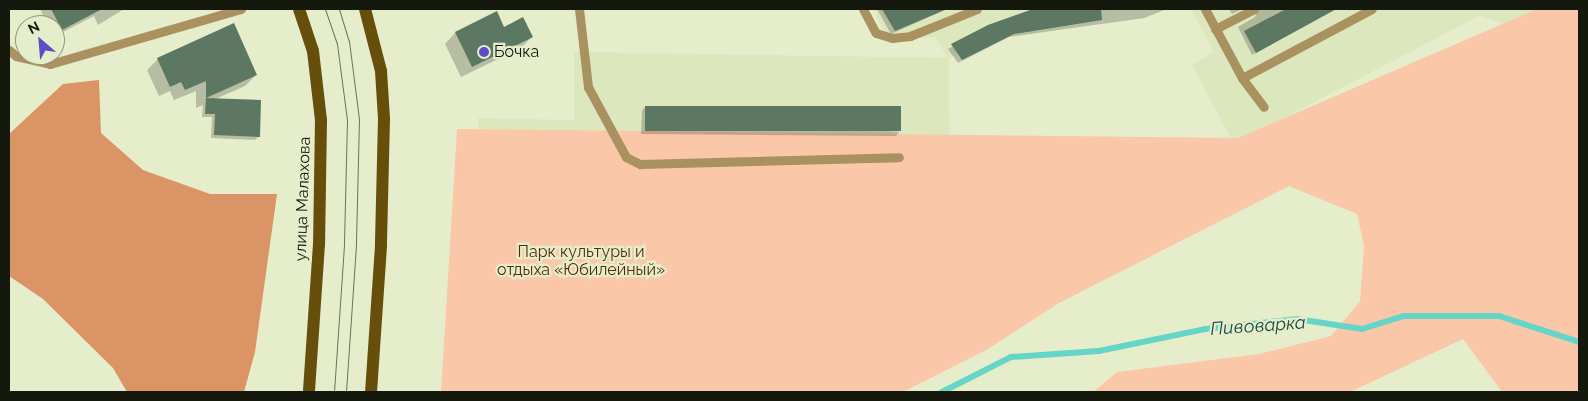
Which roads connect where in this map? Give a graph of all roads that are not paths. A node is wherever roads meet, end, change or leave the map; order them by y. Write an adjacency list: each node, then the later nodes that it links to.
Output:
1 (241, 9): 11 (lane)
2 (365, 9): 16 (main road)
3 (579, 9): 14 (lane)
4 (863, 9): 5 (lane)
5 (977, 9)
6 (1205, 9): 10 (lane)
7 (1254, 9): 10 (lane)
8 (1372, 9): 12 (lane)
9 (298, 10): 15 (main road, улица Малахова)
10 (1215, 29): 12 (lane)
11 (9, 50)
12 (1242, 78): 13 (lane)
13 (1264, 107)
14 (899, 158)
15 (309, 392)
16 (371, 392)

